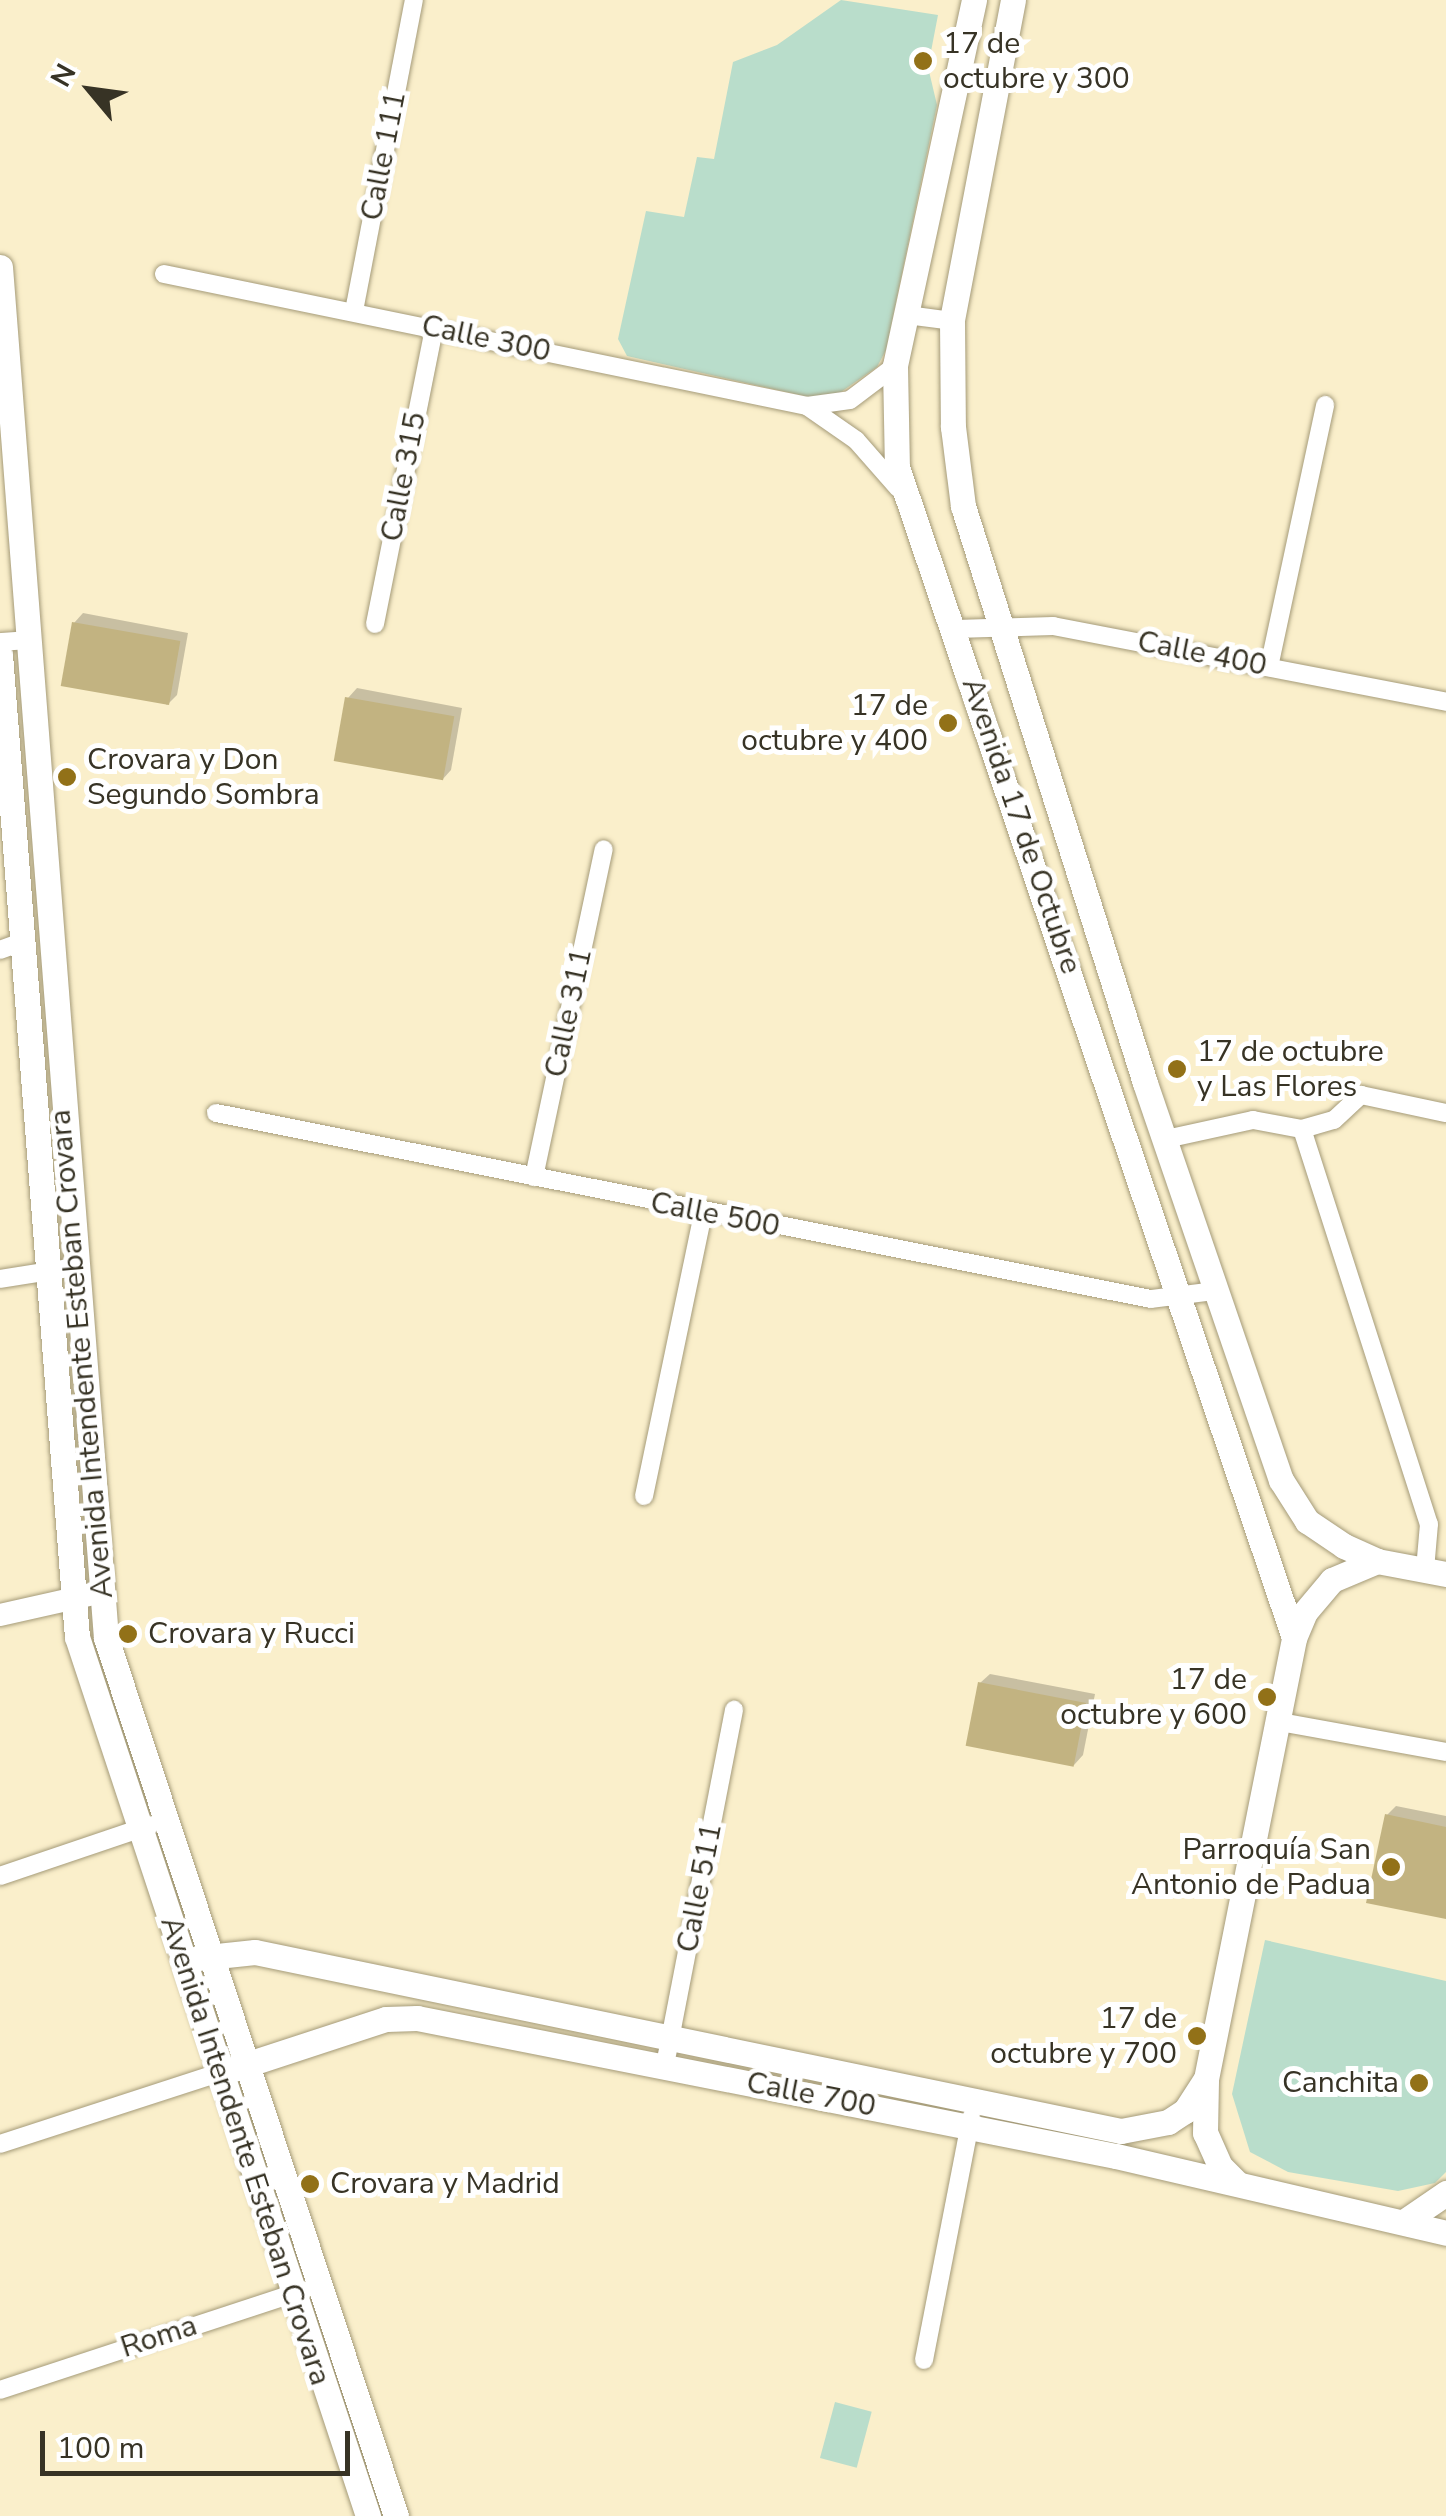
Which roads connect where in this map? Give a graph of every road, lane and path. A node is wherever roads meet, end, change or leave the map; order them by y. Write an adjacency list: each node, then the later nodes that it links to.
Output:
1 (414, 0): 6 (street, Calle 111)
2 (974, 0): 7 (main road, Avenida 17 de Octubre)
3 (1013, 0): 8 (main road, Avenida 17 de Octubre)
4 (0, 267): 17 (main road, Avenida Intendente Esteban Crovara)
5 (164, 274): 6 (street, Calle 300)
6 (354, 311): 9 (street, Calle 300)
7 (907, 315): 8 (street); 10 (main road, Avenida 17 de Octubre)
8 (952, 321): 15 (main road, Avenida 17 de Octubre)
9 (434, 329): 12 (street, Calle 300); 14 (street, Calle 315)
10 (895, 366): 12 (street); 13 (main road, Avenida 17 de Octubre)
11 (1325, 405): 20 (street)
12 (806, 406): 13 (street)
13 (903, 495): 16 (main road, Avenida 17 de Octubre)
14 (374, 624)
15 (1003, 626): 16 (street, Calle 400); 20 (street, Calle 400); 27 (main road, Avenida 17 de Octubre)
16 (956, 630): 34 (main road, Avenida 17 de Octubre)
17 (28, 640): 18 (street); 30 (main road, Avenida Intendente Esteban Crovara)
18 (0, 642)
19 (0, 655): 23 (main road, Avenida Intendente Esteban Crovara)
20 (1269, 667): 21 (street, Calle 400)
21 (1446, 702)
22 (604, 850): 28 (street, Calle 311)
23 (11, 946): 31 (main road, Avenida Intendente Esteban Crovara)
24 (216, 1113): 28 (street, Calle 500)
25 (1446, 1113): 26 (street)
26 (1302, 1130): 27 (street); 37 (street)
27 (1166, 1139): 33 (main road, Avenida 17 de Octubre)
28 (534, 1177): 29 (street, Calle 500)
29 (703, 1214): 34 (street, Calle 500); 35 (street)
30 (74, 1267): 31 (street); 38 (main road, Avenida Intendente Esteban Crovara)
31 (48, 1268): 32 (street); 39 (main road, Avenida Intendente Esteban Crovara)
32 (0, 1279)
33 (1214, 1291): 34 (street, Calle 500); 36 (main road, Avenida 17 de Octubre)
34 (1182, 1300): 41 (main road, Avenida 17 de Octubre)
35 (644, 1496)
36 (1377, 1561): 37 (main road, Avenida 17 de Octubre); 41 (main road)
37 (1436, 1572)
38 (102, 1592): 39 (street); 45 (main road, Avenida Intendente Esteban Crovara)
39 (73, 1595): 40 (street); 46 (main road, Avenida Intendente Esteban Crovara)
40 (0, 1615)
41 (1294, 1638): 43 (main road)
42 (734, 1710): 50 (street, Calle 511)
43 (1280, 1722): 44 (street); 54 (main road)
44 (1446, 1752)
45 (164, 1820): 46 (street); 48 (main road, Avenida Intendente Esteban Crovara)
46 (139, 1830): 47 (street); 49 (main road, Avenida Intendente Esteban Crovara)
47 (0, 1876)
48 (212, 1953): 49 (main road, Calle 700); 50 (main road, Calle 700); 51 (main road, Avenida Intendente Esteban Crovara)
49 (182, 1964): 53 (main road, Avenida Intendente Esteban Crovara)
50 (671, 2034): 52 (street, Calle 511); 55 (main road, Calle 700)
51 (246, 2065): 52 (main road, Calle 700); 53 (main road, Calle 700); 62 (main road, Avenida Intendente Esteban Crovara)
52 (665, 2065): 56 (main road, Calle 700)
53 (219, 2074): 57 (street); 63 (main road, Avenida Intendente Esteban Crovara)
54 (1206, 2079): 55 (main road, Calle 700); 58 (main road)
55 (974, 2098): 56 (street)
56 (969, 2127): 58 (main road, Calle 700); 64 (street)
57 (0, 2144)
58 (1236, 2182): 60 (main road, Calle 700)
59 (1446, 2193): 60 (main road)
60 (1405, 2221): 61 (main road)
61 (1446, 2233)
62 (318, 2286): 63 (street, Roma); 66 (main road, Avenida Intendente Esteban Crovara)
63 (290, 2294): 65 (street, Roma); 67 (main road, Avenida Intendente Esteban Crovara)
64 (924, 2360)
65 (0, 2390)
66 (393, 2509): 67 (street)
67 (362, 2514)

